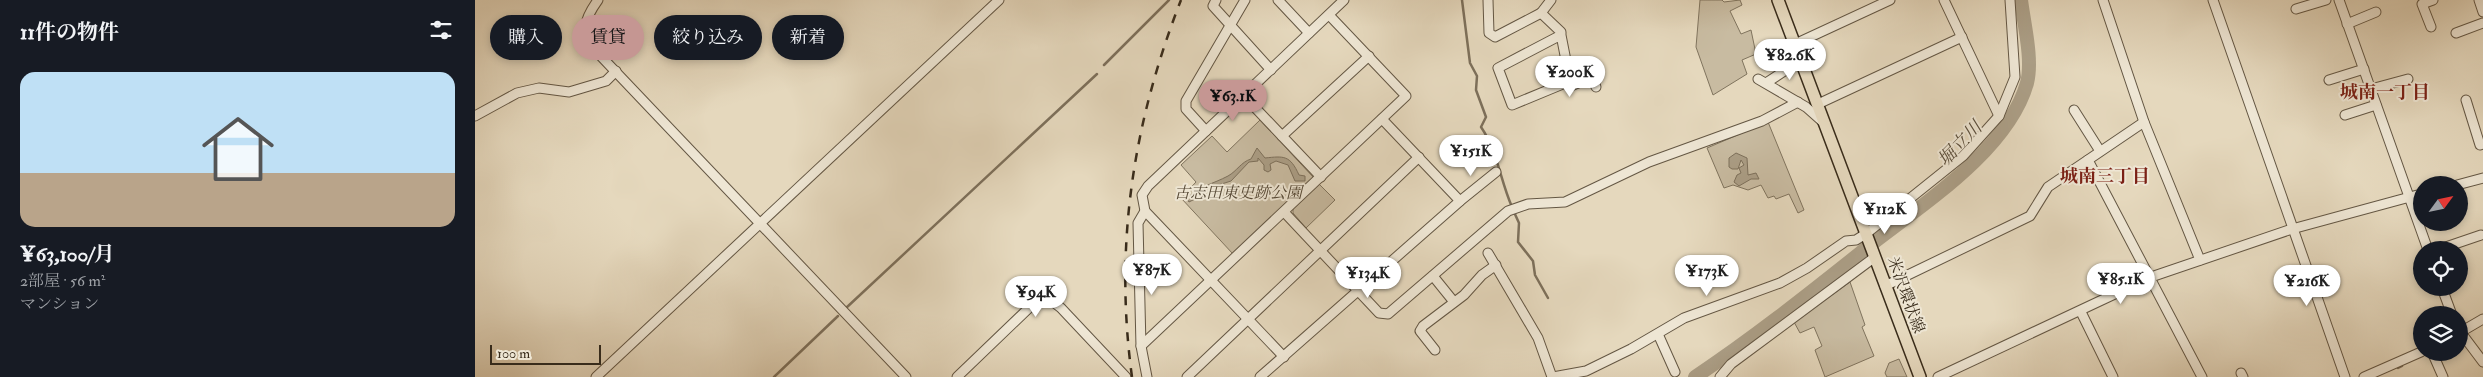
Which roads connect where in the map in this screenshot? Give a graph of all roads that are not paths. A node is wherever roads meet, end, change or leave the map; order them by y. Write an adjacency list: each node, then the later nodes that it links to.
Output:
1 (599, 0): 37 (street)
2 (999, 0): 70 (street)
3 (1216, 0): 26 (street)
4 (1245, 0): 26 (street)
5 (1278, 0): 28 (street)
6 (1344, 0): 23 (street)
7 (1488, 0): 22 (street)
8 (1551, 0): 22 (street)
9 (1779, 0): 32 (main road, 米沢環状線)
10 (1889, 0): 32 (street)
11 (1945, 0): 31 (street)
12 (2009, 0): 51 (street)
13 (2103, 0): 53 (street)
14 (2213, 0): 71 (street)
15 (2326, 0): 19 (street)
16 (2339, 0): 24 (street)
17 (2433, 0): 27 (street)
18 (2479, 0): 21 (street)
19 (2296, 10)
20 (2376, 12): 24 (street)
21 (2483, 12)
22 (1541, 13): 30 (street)
23 (1329, 15): 28 (street); 33 (street)
24 (2347, 24): 35 (street)
25 (2483, 24): 29 (street)
26 (1230, 26): 36 (street); 55 (street)
27 (2431, 27)
28 (1309, 33): 36 (street)
29 (2455, 33)
30 (1561, 35): 40 (street); 40 (street)
31 (1962, 37): 46 (street); 51 (street)
32 (1795, 44): 34 (main road, 米沢環状線)
33 (1369, 56): 52 (street); 56 (street)
34 (1801, 60): 45 (street); 46 (main road, 米沢環状線)
35 (2363, 69): 39 (street); 42 (street)
36 (1271, 70): 43 (street)
37 (616, 71): 50 (street); 70 (street)
38 (2408, 79): 42 (street)
39 (2329, 80)
40 (1568, 81): 41 (street)
41 (1596, 86)
42 (2371, 89): 47 (street)
43 (1244, 96): 55 (street); 56 (street)
44 (2466, 100): 57 (street)
45 (1798, 102): 54 (street); 81 (street)
46 (1818, 104): 54 (main road, 米沢環状線)
47 (2376, 104): 49 (street); 66 (street)
48 (2074, 110): 58 (street)
49 (2345, 114)
50 (475, 116)
51 (1999, 116): 72 (street)
52 (1382, 119): 59 (street); 62 (street)
53 (2144, 122): 58 (street); 79 (street)
54 (1827, 125): 72 (main road, 米沢環状線)
55 (1207, 131): 68 (street)
56 (1282, 136): 62 (street)
57 (2483, 144)
58 (2100, 151): 60 (street)
59 (1419, 158): 67 (street); 76 (street)
60 (2088, 160): 82 (street); 84 (street)
61 (1496, 172): 67 (street)
62 (1321, 177): 69 (street)
63 (2483, 178): 64 (street)
64 (2468, 182)
65 (2413, 196): 66 (street)
66 (2409, 197): 71 (street); 74 (street)
67 (1460, 201): 85 (street)
68 (1145, 211): 83 (street); 93 (street)
69 (1284, 212): 76 (street); 83 (street)
70 (760, 222): 101 (street); 102 (street)
71 (2292, 229): 79 (street); 115 (street)
72 (1867, 234): 78 (main road, 米沢環状線); 91 (street)
73 (2481, 235): 75 (street)
74 (2425, 241)
75 (2463, 241)
76 (1320, 250): 85 (street); 89 (street)
77 (1488, 253): 80 (street)
78 (1875, 256): 84 (main road, 米沢環状線); 110 (street)
79 (2200, 260): 82 (street)
80 (1496, 265): 86 (street); 109 (street)
81 (1433, 276): 85 (street); 86 (street)
82 (2151, 278): 87 (street); 114 (street)
83 (1211, 280): 89 (street); 93 (street)
84 (1885, 286): 111 (main road, 米沢環状線)
85 (1359, 291): 96 (street)
86 (1454, 302): 94 (street)
87 (2081, 312): 112 (street); 113 (street)
88 (2483, 319): 90 (street)
89 (1248, 320): 96 (street); 107 (street)
90 (2468, 327)
91 (1658, 334): 100 (street); 109 (street)
92 (2468, 343): 98 (street)
93 (1141, 346): 106 (street)
94 (1435, 350)
95 (2413, 356): 116 (street)
96 (1283, 357): 108 (street)
97 (2436, 361): 117 (street)
98 (2483, 362)
99 (1115, 367): 103 (street); 104 (street); 105 (street)
100 (1675, 372)
101 (596, 377)
102 (906, 377)
103 (957, 377)
104 (1115, 377)
105 (1125, 377)
106 (1147, 377)
107 (1187, 377)
108 (1260, 377)
109 (1552, 377)
110 (1720, 377)
111 (1920, 377)
112 (1938, 377)
113 (2113, 377)
114 (2202, 377)
115 (2345, 377)
116 (2364, 377)
117 (2443, 377)

